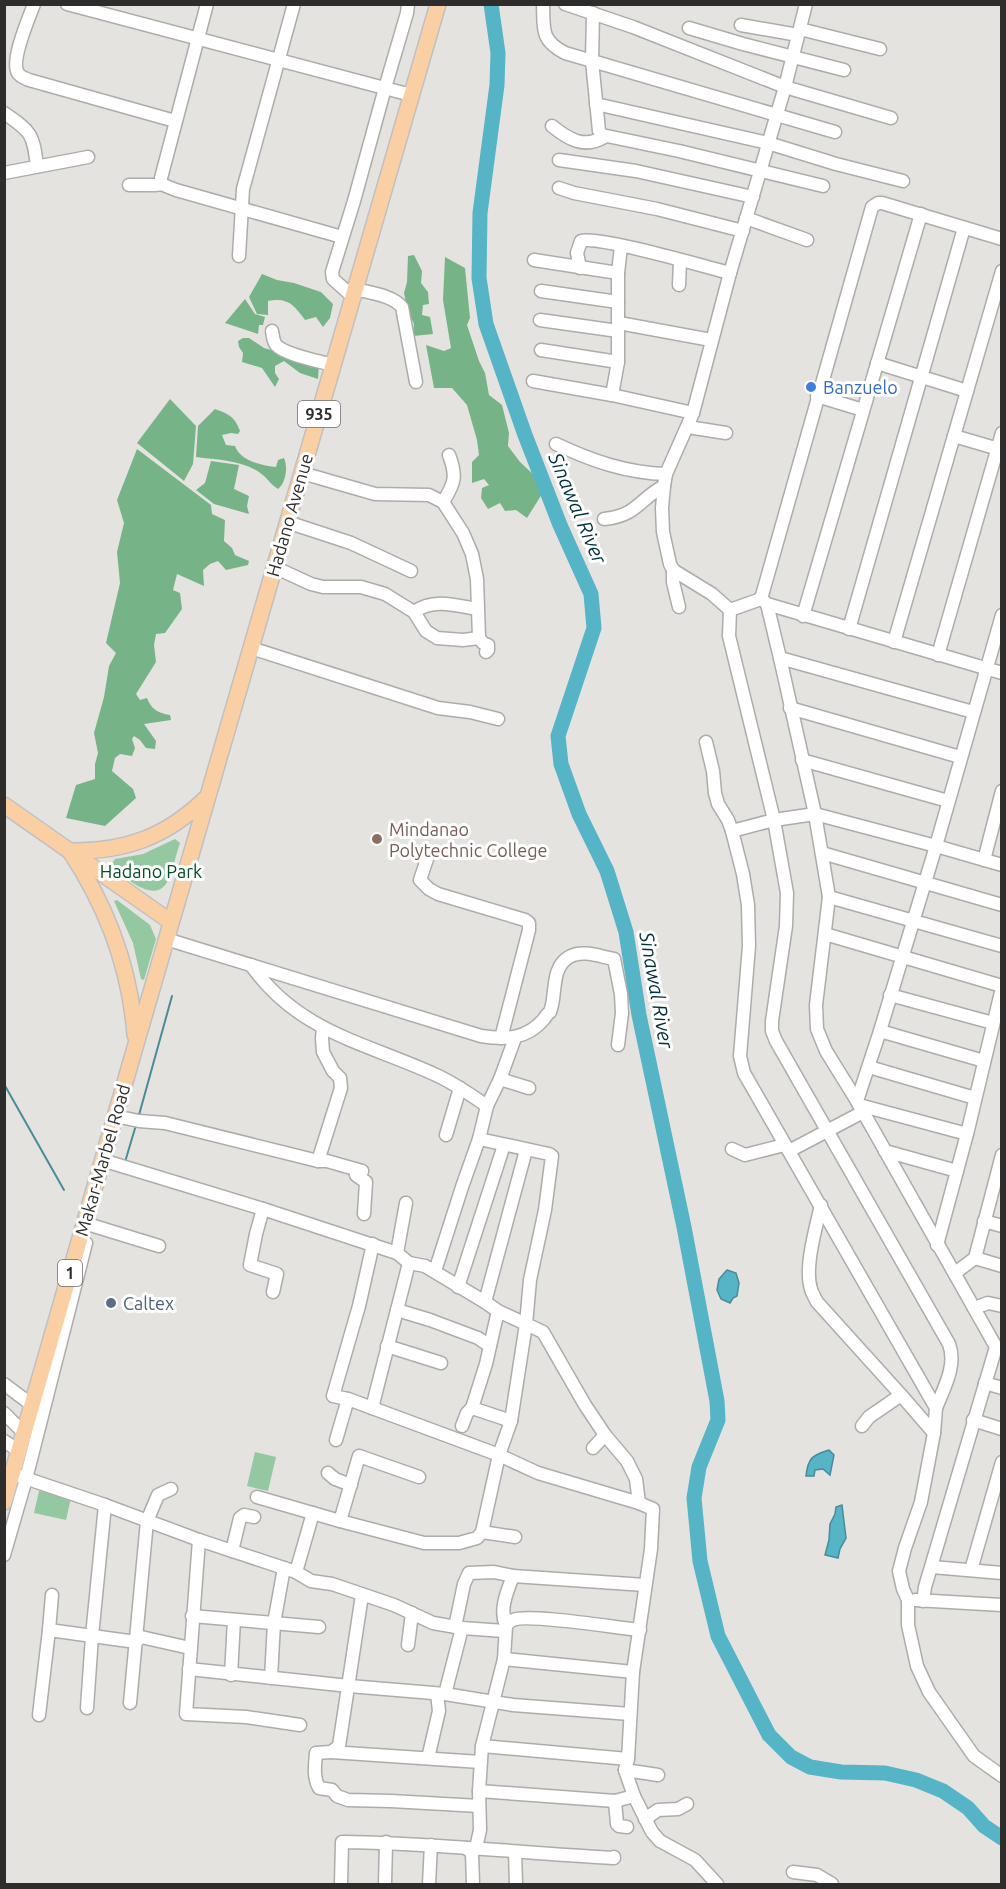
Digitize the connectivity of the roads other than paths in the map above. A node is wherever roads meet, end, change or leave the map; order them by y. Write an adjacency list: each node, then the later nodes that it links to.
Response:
1 (34, 4): 29 (street)
2 (67, 4): 12 (street)
3 (122, 4): 12 (street)
4 (207, 4): 16 (street)
5 (294, 4): 19 (street)
6 (408, 4): 23 (street)
7 (438, 4): 24 (main road, Hadano Avenue / 935)
8 (543, 4): 20 (street)
9 (565, 4): 11 (street)
10 (806, 4): 15 (street)
11 (593, 13): 20 (street); 22 (street)
12 (119, 18): 16 (street)
13 (741, 25): 15 (street)
14 (689, 28): 18 (street)
15 (799, 32): 17 (street); 18 (street)
16 (199, 39): 19 (street); 29 (street)
17 (880, 49)
18 (792, 57): 21 (street); 22 (street)
19 (278, 60): 23 (street); 45 (street)
20 (592, 61): 25 (street); 27 (street)
21 (844, 70)
22 (785, 87): 27 (street); 28 (street)
23 (385, 88): 24 (street); 50 (street)
24 (411, 95): 63 (main road, Hadano Avenue / 935)
25 (596, 104): 32 (street); 33 (street)
26 (4, 113): 36 (street)
27 (776, 115): 31 (street); 33 (street)
28 (891, 118)
29 (175, 121): 40 (street)
30 (552, 126): 32 (street)
31 (835, 132)
32 (604, 137): 37 (street)
33 (768, 143): 37 (street); 39 (street)
34 (88, 157): 36 (street)
35 (559, 160): 44 (street)
36 (37, 166): 38 (street)
37 (761, 171): 42 (street); 44 (street)
38 (4, 173)
39 (903, 181)
40 (162, 184): 41 (street); 45 (street)
41 (129, 185)
42 (823, 186)
43 (559, 188): 49 (street)
44 (753, 197): 47 (street)
45 (241, 208): 50 (street); 54 (street)
46 (921, 214): 48 (street); 71 (street); 78 (street)
47 (746, 218): 49 (street); 52 (street)
48 (964, 228): 51 (street); 73 (street)
49 (742, 231): 60 (street)
50 (342, 237): 63 (street)
51 (1002, 239)
52 (807, 240)
53 (621, 246): 56 (street); 57 (street); 59 (street)
54 (239, 256)
55 (534, 260): 57 (street)
56 (680, 261): 60 (street); 61 (street)
57 (580, 268): 59 (street)
58 (1002, 271): 76 (street)
59 (618, 273): 64 (street)
60 (729, 273): 68 (street)
61 (679, 285)
62 (540, 291): 64 (street)
63 (354, 293): 72 (main road, Hadano Avenue / 935); 75 (street)
64 (618, 302): 66 (street)
65 (540, 320): 66 (street)
66 (618, 327): 68 (street); 70 (street)
67 (272, 331): 72 (street)
68 (711, 340): 80 (street)
69 (541, 351): 70 (street)
70 (618, 362): 77 (street)
71 (877, 363): 73 (street); 79 (street)
72 (333, 365): 88 (main road, Hadano Avenue / 935)
73 (922, 377): 76 (street); 103 (street)
74 (533, 381): 77 (street)
75 (416, 382)
76 (967, 391): 84 (street)
77 (612, 395): 80 (street)
78 (817, 396): 79 (street); 96 (street)
79 (863, 410): 102 (street)
80 (693, 412): 81 (street)
81 (688, 427): 83 (street); 89 (street)
82 (1002, 433): 86 (street)
83 (726, 434)
84 (954, 436): 86 (street); 105 (street)
85 (556, 444): 89 (street)
86 (999, 449): 108 (street)
87 (449, 455): 90 (street)
88 (302, 473): 90 (street); 92 (main road, Hadano Avenue / 935)
89 (665, 480): 91 (street); 94 (street)
90 (443, 501): 98 (street)
91 (604, 519)
92 (287, 522): 93 (main road, Hadano Avenue / 935); 95 (street)
93 (274, 567): 100 (street); 106 (main road, Hadano Avenue / 935)
94 (674, 570): 97 (street); 99 (street)
95 (411, 571)
96 (764, 601): 99 (street); 102 (street); 109 (street)
97 (679, 607)
98 (477, 609): 100 (street); 104 (street)
99 (730, 610): 123 (street)
100 (414, 612): 104 (street)
101 (1002, 615): 110 (street)
102 (803, 616): 103 (street)
103 (849, 629): 105 (street)
104 (478, 638): 107 (street)
105 (894, 642): 108 (street)
106 (251, 648): 114 (street); 119 (main road, Hadano Avenue / 935)
107 (486, 652)
108 (938, 655): 110 (street)
109 (780, 658): 112 (street); 113 (street)
110 (986, 668): 111 (street); 113 (street)
111 (1002, 673)
112 (790, 708): 116 (street); 117 (street)
113 (973, 712): 116 (street)
114 (498, 719)
115 (706, 742): 124 (street)
116 (960, 757): 120 (street)
117 (802, 760): 120 (street); 122 (street)
118 (1002, 791): 129 (street)
119 (207, 796): 126 (main road); 135 (main road, Hadano Avenue / 935)
120 (948, 801): 125 (street)
121 (4, 804): 126 (main road)
122 (815, 814): 123 (street); 125 (street); 128 (street)
123 (774, 820): 124 (street); 159 (street)
124 (732, 831): 164 (street)
125 (936, 846): 129 (street); 131 (street)
126 (70, 851): 135 (main road); 148 (main road)
127 (429, 853): 146 (street)
128 (822, 853): 131 (street); 132 (street)
129 (984, 860): 130 (street)
130 (1002, 865)
131 (925, 882): 133 (street); 134 (street)
132 (829, 897): 134 (street); 136 (street)
133 (1002, 905)
134 (913, 921): 138 (street); 139 (street)
135 (171, 922): 137 (main road, Makar-Marbel Road / 1)
136 (825, 934): 139 (street); 157 (street)
137 (166, 939): 140 (street); 148 (main road, Makar-Marbel Road / 1)
138 (1002, 946)
139 (902, 957): 141 (street); 142 (street)
140 (251, 965): 144 (street); 146 (street)
141 (1002, 987): 143 (street)
142 (890, 995): 143 (street); 145 (street)
143 (993, 1023): 150 (street)
144 (324, 1028): 153 (street); 170 (street)
145 (880, 1031): 150 (street); 151 (street)
146 (501, 1038): 147 (street)
147 (515, 1038): 149 (street); 152 (street)
148 (136, 1044): 158 (main road, Makar-Marbel Road / 1)
149 (618, 1045)
150 (984, 1060): 155 (street)
151 (869, 1067): 155 (street); 157 (street)
152 (500, 1079): 154 (street); 156 (street)
153 (460, 1088): 156 (street); 161 (street)
154 (529, 1088)
155 (975, 1098): 160 (street)
156 (487, 1106): 162 (street)
157 (860, 1106): 159 (street); 160 (street); 167 (street)
158 (115, 1116): 169 (main road, Makar-Marbel Road / 1); 170 (street)
159 (828, 1131): 164 (street); 209 (street)
160 (967, 1134): 171 (street)
161 (446, 1135)
162 (480, 1140): 163 (street); 187 (street)
163 (504, 1145): 166 (street); 189 (street)
164 (787, 1148): 165 (street); 174 (street)
165 (732, 1149)
166 (526, 1150): 191 (street); 196 (street)
167 (885, 1151): 171 (street); 181 (street)
168 (1002, 1155): 172 (street)
169 (102, 1160): 175 (street); 178 (main road, Makar-Marbel Road / 1)
170 (318, 1161): 176 (street)
171 (957, 1171): 181 (street)
172 (997, 1186): 177 (street)
173 (406, 1203): 183 (street)
174 (820, 1205): 204 (street); 209 (street)
175 (263, 1209): 180 (street); 190 (street)
176 (364, 1214)
177 (984, 1221): 179 (street); 184 (street)
178 (87, 1224): 182 (street); 206 (main road, Makar-Marbel Road / 1); 225 (street)
179 (1002, 1226)
180 (373, 1244): 183 (street); 205 (street)
181 (937, 1245): 188 (street)
182 (159, 1246)
183 (397, 1253): 185 (street)
184 (975, 1258): 186 (street); 188 (street)
185 (409, 1263): 187 (street); 194 (street)
186 (1002, 1266)
187 (435, 1271): 189 (street)
188 (955, 1274): 193 (street)
189 (459, 1287): 191 (street)
190 (273, 1292)
191 (485, 1302): 195 (street)
192 (1002, 1306): 193 (street)
193 (974, 1308): 199 (street)
194 (397, 1310): 197 (street); 198 (street)
195 (498, 1311): 196 (street); 197 (street)
196 (526, 1324): 212 (street); 217 (street)
197 (490, 1346): 208 (street)
198 (387, 1347): 200 (street); 207 (street)
199 (999, 1348): 201 (street)
200 (441, 1363)
201 (985, 1383): 203 (street); 211 (street)
202 (4, 1384): 206 (street)
203 (1002, 1388)
204 (901, 1395): 214 (street); 216 (street)
205 (348, 1399): 207 (street); 218 (street)
206 (32, 1405): 220 (main road, Makar-Marbel Road / 1)
207 (372, 1408): 222 (street)
208 (472, 1408): 212 (street); 213 (street)
209 (936, 1408): 216 (street)
210 (4, 1413): 220 (street)
211 (973, 1420): 215 (street); 242 (street)
212 (511, 1421): 222 (street)
213 (462, 1426)
214 (862, 1426)
215 (1002, 1429)
216 (934, 1433): 250 (street)
217 (605, 1435): 221 (street); 231 (street)
218 (336, 1440)
219 (4, 1441): 220 (street)
220 (21, 1444): 225 (main road, Makar-Marbel Road / 1)
221 (593, 1448)
222 (499, 1455): 231 (street); 237 (street)
223 (1002, 1462): 244 (street)
224 (328, 1473): 227 (street)
225 (19, 1476): 230 (main road, Makar-Marbel Road / 1); 232 (street); 241 (street)
226 (420, 1477): 227 (street)
227 (351, 1485): 236 (street)
228 (171, 1488): 235 (street)
229 (257, 1497): 233 (street)
230 (4, 1502)
231 (639, 1503): 247 (street)
232 (105, 1505): 235 (street); 262 (street)
233 (313, 1513): 236 (street); 243 (street)
234 (254, 1517): 240 (street)
235 (147, 1521): 239 (street); 263 (street)
236 (340, 1521): 237 (street)
237 (482, 1532): 238 (street)
238 (515, 1537)
239 (199, 1540): 240 (street); 254 (street)
240 (232, 1551): 243 (street)
241 (4, 1555)
242 (932, 1567): 244 (street); 251 (street)
243 (290, 1570): 249 (street); 256 (street)
244 (971, 1570): 245 (street)
245 (1002, 1573)
246 (513, 1576): 247 (street); 257 (street); 259 (street)
247 (645, 1585): 261 (street)
248 (52, 1595): 260 (street)
249 (362, 1595): 253 (street); 271 (street)
250 (908, 1600): 251 (street); 285 (street)
251 (923, 1601): 252 (street)
252 (1002, 1605)
253 (412, 1613): 257 (street); 264 (street)
254 (192, 1616): 255 (street); 265 (street)
255 (234, 1620): 256 (street); 269 (street)
256 (274, 1623): 258 (street); 270 (street)
257 (458, 1627): 259 (street); 272 (street)
258 (319, 1628)
259 (505, 1629): 261 (street); 266 (street)
260 (49, 1630): 262 (street); 277 (street)
261 (640, 1630): 268 (street)
262 (92, 1636): 263 (street); 275 (street)
263 (136, 1642): 265 (street); 273 (street)
264 (408, 1645)
265 (190, 1648): 267 (street)
266 (504, 1659): 268 (street); 274 (street)
267 (189, 1669): 269 (street); 278 (street)
268 (633, 1672): 276 (street)
269 (231, 1675): 270 (street)
270 (271, 1678): 271 (street)
271 (349, 1686): 272 (street); 280 (street)
272 (441, 1694): 274 (street); 281 (street)
273 (130, 1703)
274 (494, 1703): 276 (street); 279 (street)
275 (87, 1708)
276 (630, 1714): 283 (street)
277 (39, 1715)
278 (300, 1725)
279 (482, 1746): 282 (street); 283 (street)
280 (331, 1752): 281 (street); 290 (street)
281 (428, 1758): 282 (street)
282 (480, 1762): 286 (street)
283 (626, 1765): 284 (street); 287 (street)
284 (658, 1775)
285 (1002, 1776)
286 (479, 1791): 288 (street); 290 (street)
287 (634, 1796): 288 (street); 291 (street)
288 (615, 1801): 292 (street)
289 (687, 1804): 291 (street)
290 (479, 1806): 295 (street)
291 (645, 1819): 304 (street)
292 (627, 1827)
293 (386, 1842): 294 (street); 299 (street); 300 (street)
294 (431, 1845): 295 (street); 301 (street)
295 (471, 1848): 296 (street); 302 (street)
296 (515, 1852): 297 (street); 303 (street)
297 (614, 1857)
298 (793, 1872): 305 (street)
299 (341, 1884)
300 (385, 1884)
301 (429, 1884)
302 (473, 1884)
303 (516, 1884)
304 (717, 1884)
305 (832, 1884)

